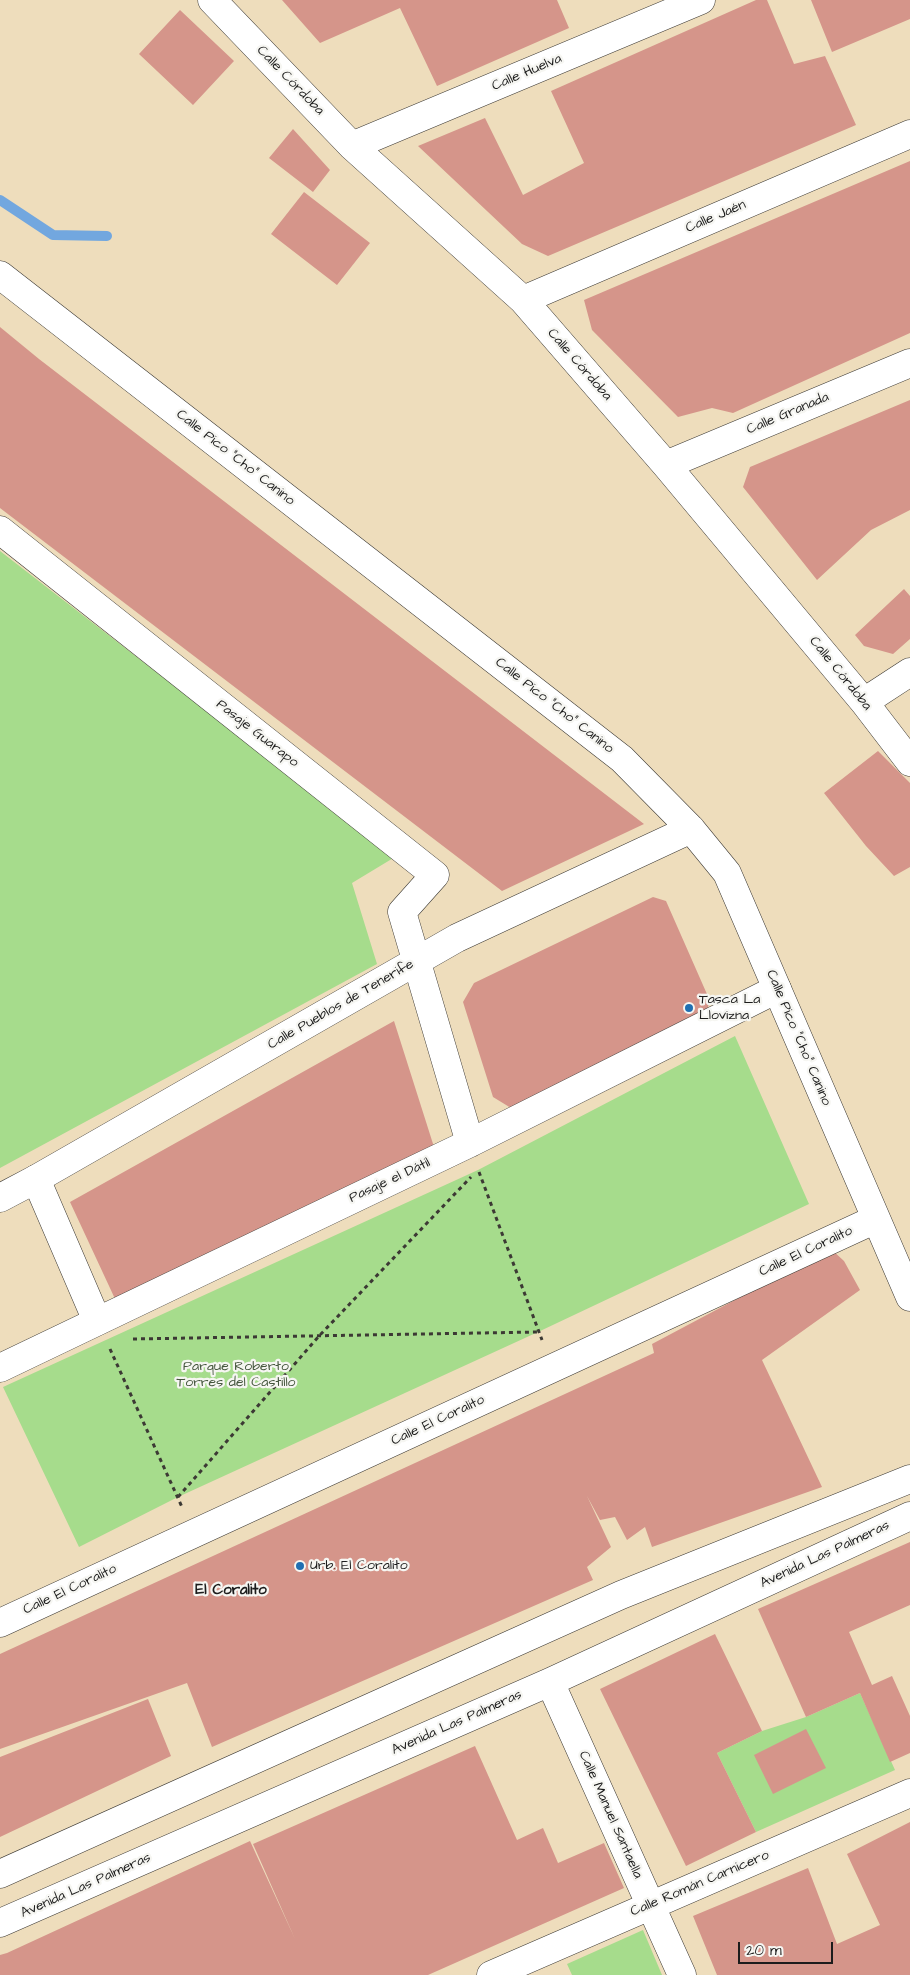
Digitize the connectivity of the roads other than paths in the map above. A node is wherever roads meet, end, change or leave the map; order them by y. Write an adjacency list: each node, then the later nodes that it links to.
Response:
1 (212, 0): 4 (street, Calle Córdoba)
2 (701, 0): 4 (street, Calle Huelva)
3 (910, 134): 6 (street, Calle Jaén)
4 (352, 146): 6 (street, Calle Córdoba)
5 (0, 275): 13 (street, Calle Pico "Cho" Canino)
6 (523, 300): 8 (street, Calle Córdoba)
7 (910, 363): 8 (street, Calle Granada)
8 (666, 465): 11 (street, Calle Córdoba)
9 (0, 530): 14 (street, Pasaje Guarapo)
10 (910, 672): 11 (street)
11 (864, 702): 12 (street, Calle Córdoba)
12 (910, 762)
13 (691, 830): 14 (street, Calle Pueblos de Tenerife); 15 (street, Calle Pico "Cho" Canino)
14 (416, 961): 16 (street); 17 (street, Calle Pueblos de Tenerife)
15 (777, 989): 16 (street, Pasaje el Dátil); 19 (street, Calle Pico "Cho" Canino)
16 (470, 1143): 21 (street, Pasaje el Dátil)
17 (36, 1179): 18 (street, Calle Pueblos de Tenerife); 21 (street)
18 (0, 1198)
19 (876, 1219): 20 (street, Calle Pico "Cho" Canino); 25 (street, Calle El Coralito)
20 (910, 1297)
21 (101, 1330): 22 (street, Pasaje el Dátil)
22 (0, 1368)
23 (910, 1479): 28 (street)
24 (910, 1516): 26 (street, Avenida Las Palmeras)
25 (0, 1623)
26 (550, 1682): 29 (street, Calle Manuel Santaella); 30 (street, Avenida Las Palmeras)
27 (910, 1793): 29 (street, Calle Román Carnicero)
28 (0, 1874)
29 (651, 1906): 31 (street, Calle Román Carnicero); 32 (street, Calle Manuel Santaella)
30 (0, 1923)
31 (491, 1975)
32 (682, 1975)

